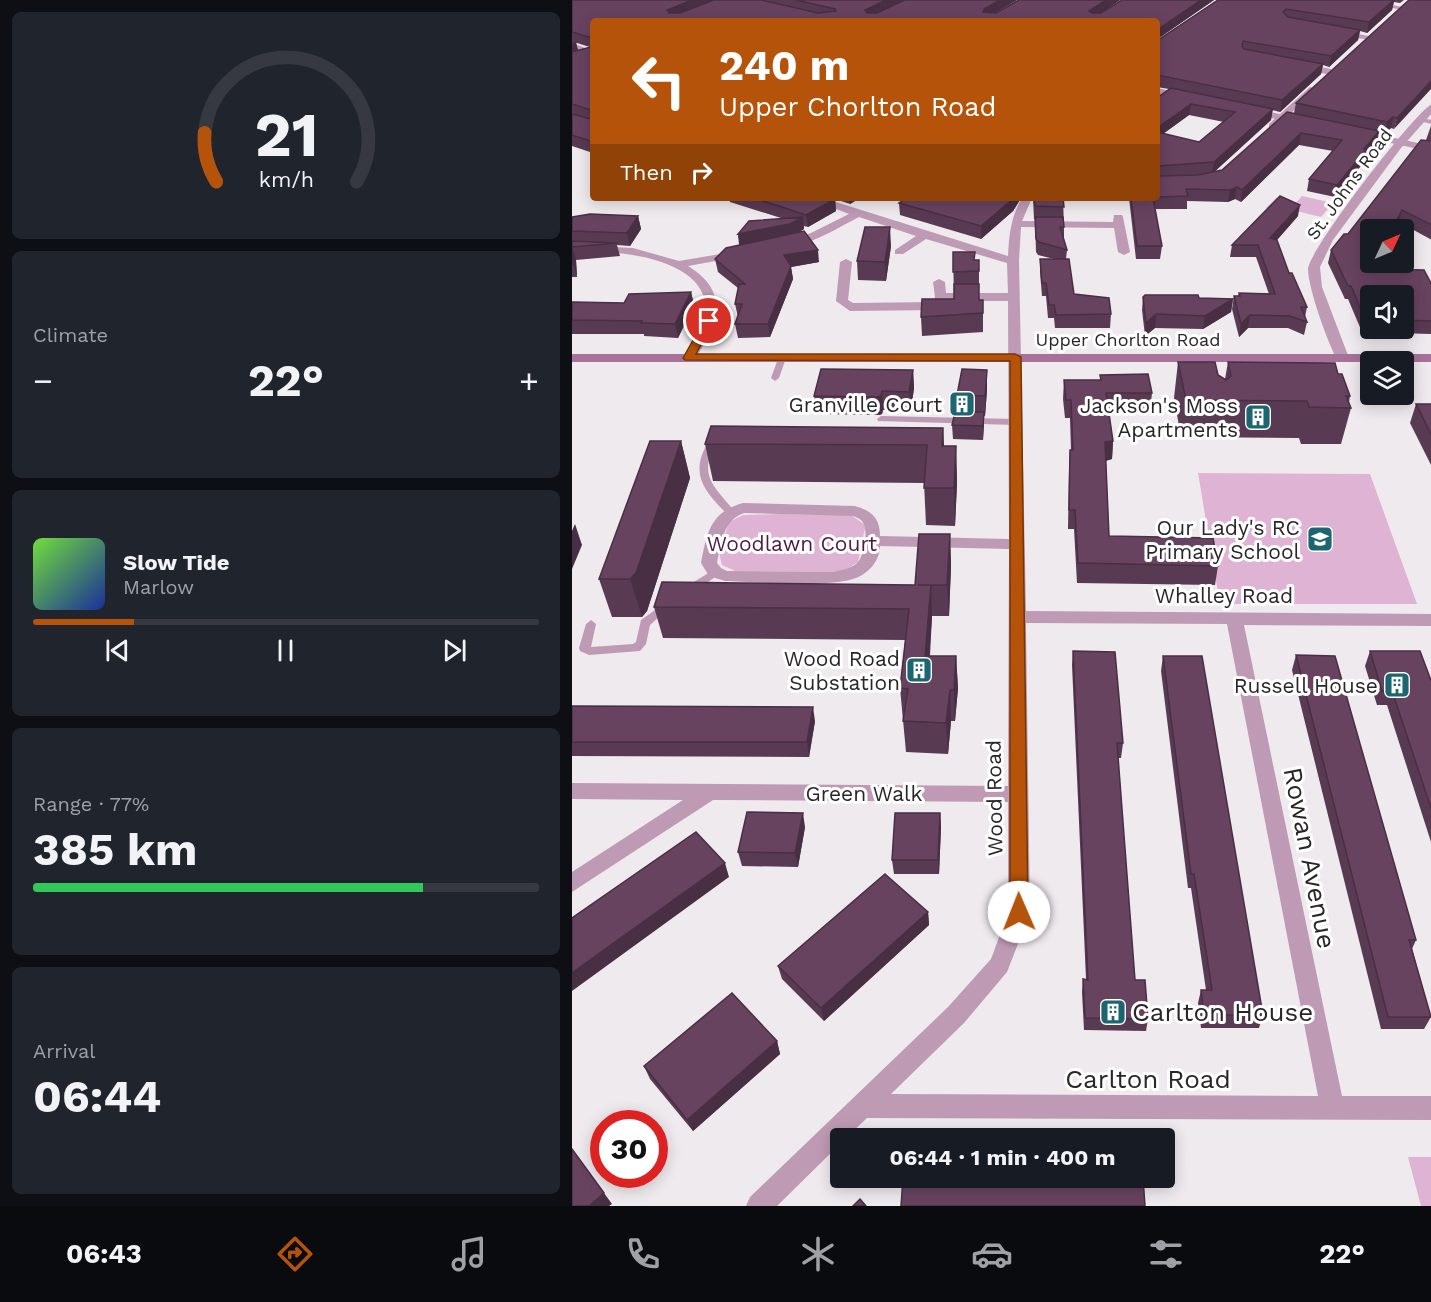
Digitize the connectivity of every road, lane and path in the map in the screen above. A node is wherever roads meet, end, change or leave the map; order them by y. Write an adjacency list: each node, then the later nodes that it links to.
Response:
1 (1355, 0): 2 (street)
2 (1411, 0)
3 (1322, 30): 5 (street)
4 (572, 45): 6 (street)
5 (1361, 45)
6 (590, 51)
7 (590, 53): 8 (main road)
8 (575, 58)
9 (1289, 63): 10 (street)
10 (1339, 65)
11 (1317, 85): 18 (street)
12 (1160, 91): 13 (street)
13 (1170, 93): 14 (street); 15 (street)
14 (1193, 98)
15 (1160, 101)
16 (1432, 107): 19 (street, St. Johns Road)
17 (1237, 108): 18 (street)
18 (1282, 117): 21 (street); 23 (street)
19 (1420, 120): 20 (lane); 24 (street, St. Johns Road)
20 (1432, 122)
21 (1314, 124)
22 (1346, 131): 24 (street)
23 (1263, 135)
24 (1400, 143): 25 (street); 47 (street, St. Johns Road)
25 (1432, 149)
26 (822, 201): 28 (street)
27 (1024, 201): 29 (street, Wood Road)
28 (859, 213): 30 (street); 31 (street)
29 (1017, 224): 35 (street); 36 (street, Wood Road)
30 (924, 235): 34 (street); 36 (street)
31 (775, 247)
32 (572, 248): 38 (street)
33 (747, 252): 38 (street)
34 (899, 252)
35 (1124, 252)
36 (1013, 261): 41 (street, Wood Road)
37 (846, 262): 40 (street)
38 (677, 265): 45 (street)
39 (939, 282): 40 (street)
40 (941, 297): 41 (street)
41 (1014, 297): 42 (street, Wood Road)
42 (1015, 357): 46 (main road, Upper Chorlton Road); 47 (main road, Upper Chorlton Road); 50 (street, Wood Road)
43 (1432, 357): 47 (main road, Upper Chorlton Road)
44 (572, 358): 45 (main road, Upper Chorlton Road)
45 (689, 358): 46 (main road, Upper Chorlton Road)
46 (782, 358): 48 (lane)
47 (1343, 358)
48 (775, 378)
49 (881, 419): 50 (lane)
50 (1016, 422): 54 (street, Wood Road)
51 (726, 433): 52 (lane)
52 (730, 513): 53 (street); 55 (street)
53 (873, 542): 54 (street); 55 (street)
54 (1018, 544): 56 (street, Wood Road)
55 (715, 572): 59 (lane)
56 (1017, 617): 57 (street, Whalley Road); 62 (street, Wood Road)
57 (1234, 618): 58 (street, Whalley Road); 66 (street, Rowan Avenue)
58 (1432, 620)
59 (591, 624)
60 (572, 791): 61 (street, Green Walk)
61 (710, 792): 62 (street, Green Walk); 63 (street)
62 (1018, 794): 64 (street, Wood Road)
63 (572, 883)
64 (863, 1106): 66 (street, Carlton Road); 67 (street, Wood Road)
65 (1432, 1108): 66 (street, Carlton Road)
66 (1333, 1109)
67 (758, 1206)

